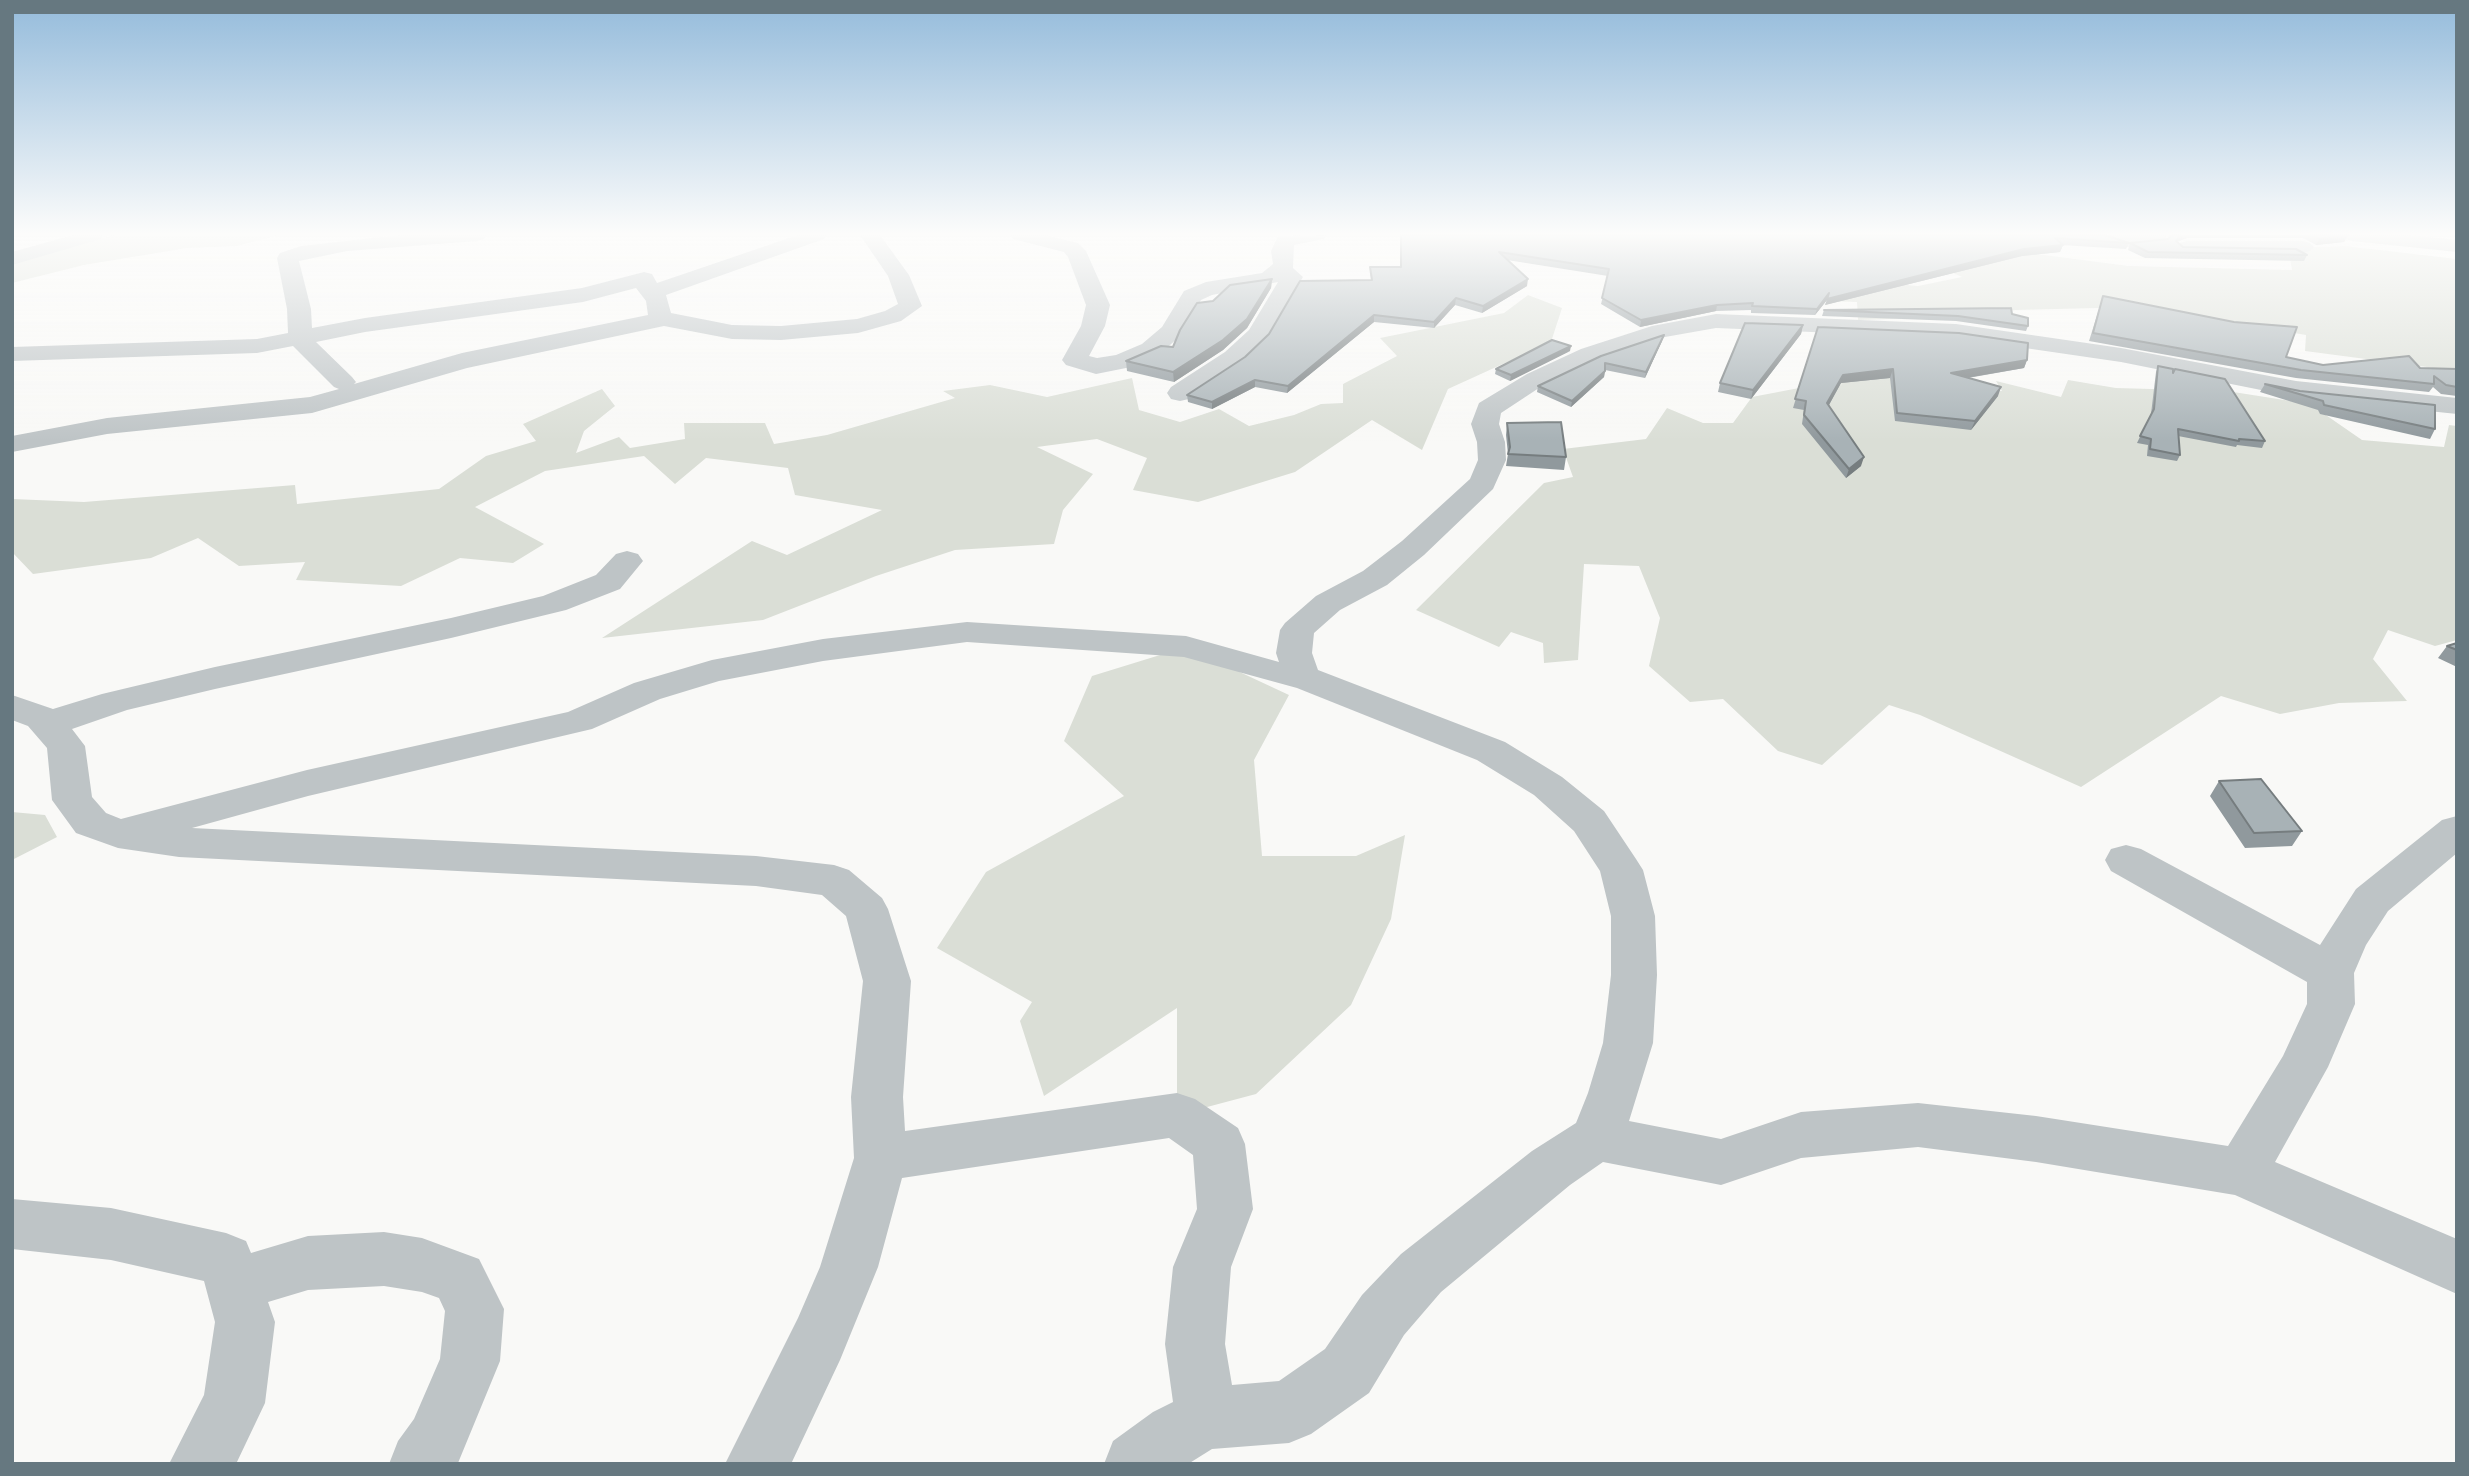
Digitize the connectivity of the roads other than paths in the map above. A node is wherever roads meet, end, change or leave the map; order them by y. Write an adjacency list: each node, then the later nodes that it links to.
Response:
1 (298, 304): 9 (street)
2 (518, 304): 9 (street)
3 (658, 304): 8 (street)
4 (910, 304): 8 (street)
5 (1098, 304): 6 (street)
6 (1187, 304)
7 (1276, 304): 12 (street)
8 (665, 319): 14 (street)
9 (300, 340): 10 (street); 11 (street)
10 (12, 354)
11 (343, 382)
12 (1180, 393)
13 (2457, 406): 16 (street)
14 (12, 444)
15 (628, 561): 17 (street)
16 (1302, 677): 19 (street); 22 (street)
17 (29, 715): 19 (street)
18 (2457, 830): 21 (street)
19 (118, 834): 23 (street)
20 (2126, 860): 21 (street)
21 (2331, 973): 24 (street)
22 (1596, 1138): 24 (street); 28 (street)
23 (881, 1158): 28 (street); 31 (street)
24 (2241, 1172): 26 (street)
25 (12, 1224): 27 (street)
26 (2457, 1267)
27 (234, 1285): 29 (street); 30 (street)
28 (1207, 1418): 32 (street)
29 (201, 1464)
30 (421, 1464)
31 (757, 1464)
32 (1136, 1464)

